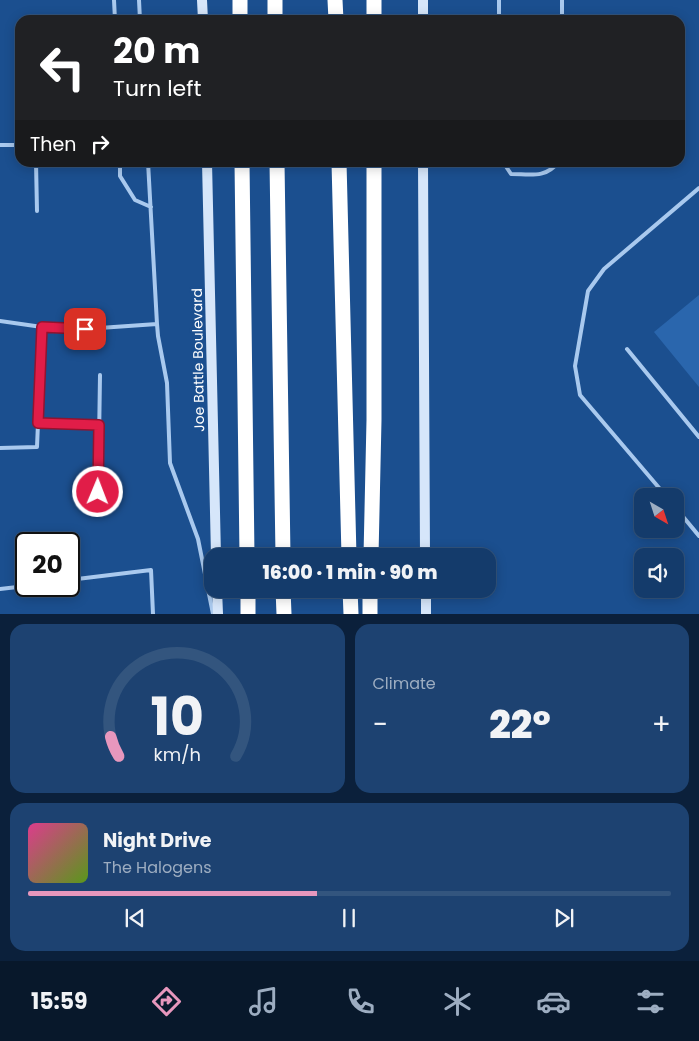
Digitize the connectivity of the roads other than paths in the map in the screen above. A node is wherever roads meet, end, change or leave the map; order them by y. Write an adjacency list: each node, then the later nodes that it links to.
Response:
1 (114, 0): 11 (lane)
2 (139, 0): 12 (lane)
3 (202, 0): 13 (main road)
4 (240, 0): 14 (highway)
5 (275, 0): 15 (highway)
6 (335, 0): 16 (highway)
7 (374, 0): 17 (highway)
8 (423, 0): 18 (main road)
9 (499, 0): 19 (lane)
10 (562, 0): 20 (lane)
11 (115, 15)
12 (140, 15)
13 (202, 15)
14 (240, 15)
15 (275, 15)
16 (336, 15)
17 (374, 15)
18 (423, 15)
19 (499, 15)
20 (562, 15)
21 (0, 145): 22 (lane)
22 (15, 145)
23 (36, 167): 36 (lane)
24 (120, 167): 35 (lane)
25 (148, 167): 35 (lane)
26 (207, 167): 50 (main road, Joe Battle Boulevard)
27 (242, 167): 51 (highway)
28 (277, 167): 52 (highway)
29 (339, 167): 53 (highway)
30 (374, 167): 54 (highway)
31 (424, 167): 55 (main road)
32 (506, 167): 33 (lane)
33 (554, 167)
34 (699, 188): 46 (lane)
35 (151, 207): 38 (lane)
36 (36, 211)
37 (0, 321): 39 (lane)
38 (157, 324): 39 (lane); 66 (lane)
39 (42, 327): 42 (lane)
40 (628, 349): 44 (lane)
41 (100, 375): 43 (lane)
42 (38, 423): 43 (lane); 45 (lane)
43 (99, 425): 47 (lane)
44 (699, 436)
45 (0, 448)
46 (659, 488)
47 (98, 508)
48 (684, 518): 49 (lane)
49 (699, 536)
50 (216, 548)
51 (247, 548)
52 (283, 548)
53 (350, 548)
54 (371, 548)
55 (426, 548)
56 (80, 579): 65 (lane)
57 (15, 587): 58 (lane)
58 (0, 589)
59 (217, 598): 67 (main road)
60 (248, 598): 68 (highway)
61 (283, 598): 69 (highway)
62 (350, 598): 70 (highway)
63 (370, 598): 71 (highway)
64 (426, 598): 72 (main road)
65 (153, 614)
66 (213, 614)
67 (218, 614)
68 (248, 614)
69 (284, 614)
70 (351, 614)
71 (370, 614)
72 (426, 614)

